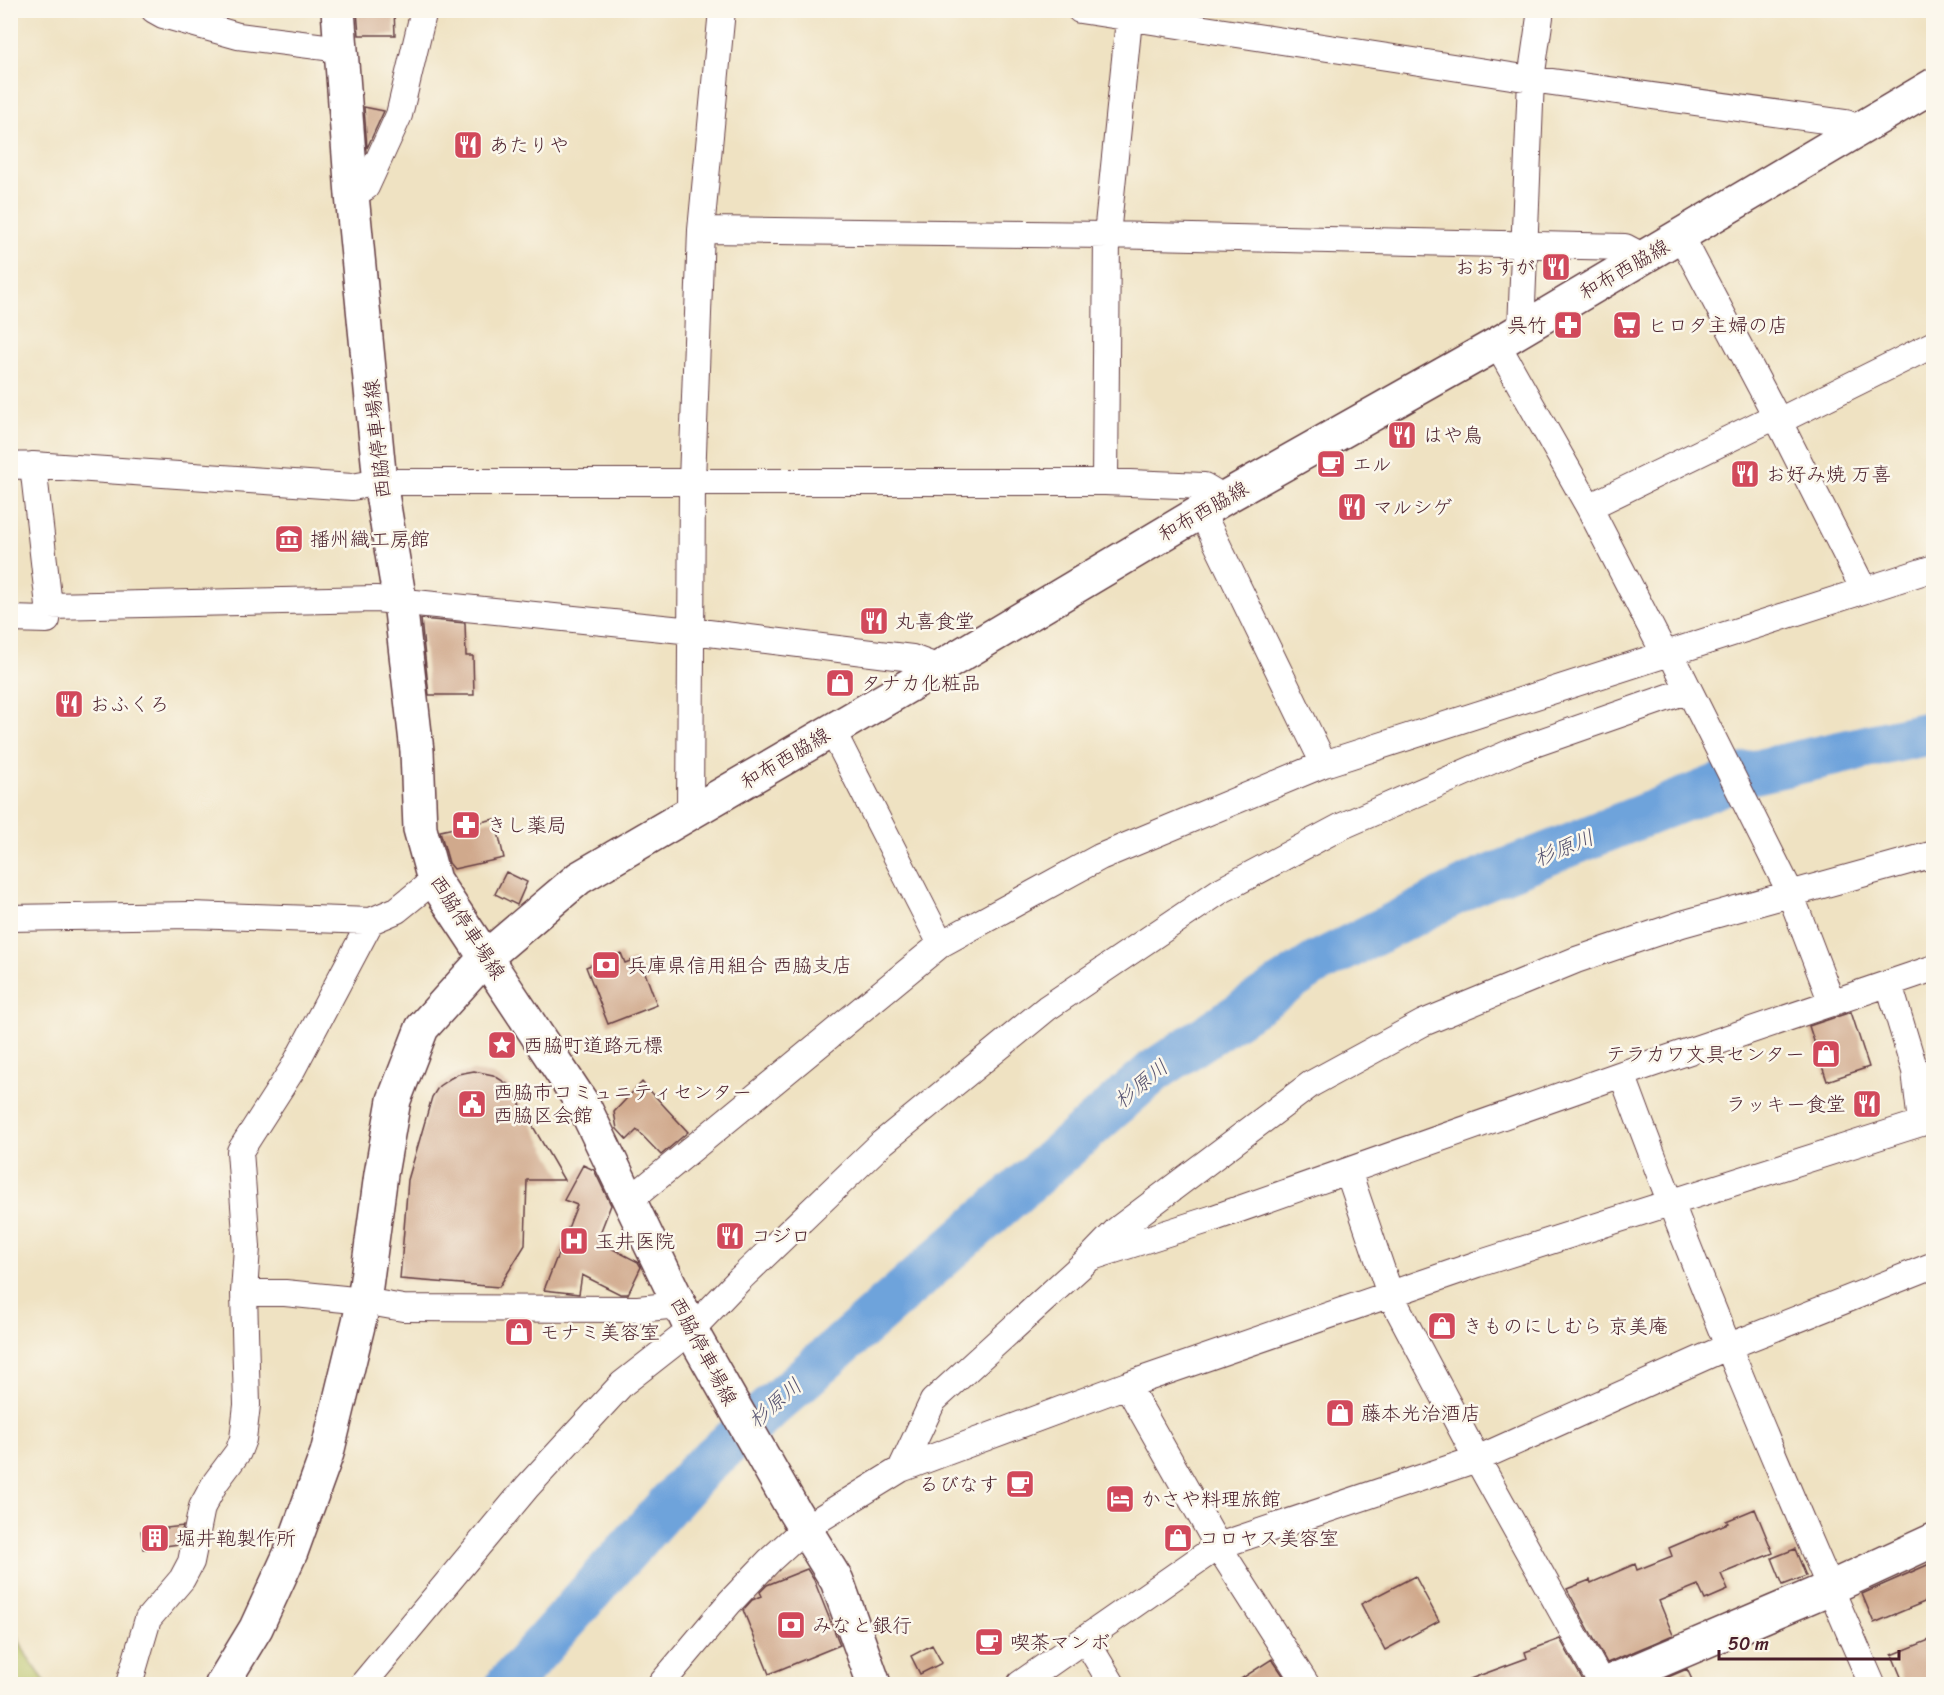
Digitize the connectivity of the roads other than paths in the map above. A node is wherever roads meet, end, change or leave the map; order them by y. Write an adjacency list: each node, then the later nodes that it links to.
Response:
1 (154, 10): 8 (street)
2 (338, 10): 8 (main road, 西脇停車場線)
3 (424, 10): 12 (street)
4 (722, 10): 13 (street)
5 (1080, 10): 7 (street)
6 (1541, 10): 9 (street)
7 (1130, 14): 9 (street); 14 (street)
8 (341, 48): 12 (main road, 西脇停車場線)
9 (1531, 79): 11 (street); 16 (street)
10 (1934, 85): 11 (main road, 和布西脇線)
11 (1860, 129): 15 (main road, 和布西脇線)
12 (352, 195): 23 (main road, 西脇停車場線)
13 (701, 230): 14 (street); 22 (street)
14 (1107, 236): 16 (street); 24 (street)
15 (1681, 236): 17 (main road, 和布西脇線); 20 (street)
16 (1524, 245): 17 (street); 18 (street)
17 (1644, 257): 18 (main road, 和布西脇線)
18 (1509, 337): 25 (main road, 和布西脇線); 26 (street)
19 (1934, 344): 20 (street)
20 (1777, 418): 26 (street); 28 (street)
21 (22, 466): 23 (street); 30 (street)
22 (692, 481): 23 (street); 24 (street); 32 (street)
23 (380, 482): 29 (main road, 西脇停車場線)
24 (1106, 482): 25 (street)
25 (1213, 505): 34 (main road, 和布西脇線); 37 (street)
26 (1589, 507): 33 (street)
27 (1934, 568): 28 (street)
28 (1863, 590): 33 (street)
29 (400, 602): 30 (street); 32 (street); 40 (main road, 西脇停車場線)
30 (49, 606): 31 (street)
31 (10, 619)
32 (692, 631): 34 (street); 38 (street)
33 (1668, 654): 35 (street); 37 (street)
34 (939, 668): 36 (main road, 和布西脇線)
35 (1691, 694): 41 (street); 59 (street)
36 (832, 730): 38 (main road, 和布西脇線); 44 (street)
37 (1324, 764): 44 (street)
38 (690, 814): 45 (main road, 和布西脇線)
39 (1934, 854): 41 (street)
40 (434, 880): 43 (street); 45 (main road, 西脇停車場線)
41 (1789, 892): 48 (street); 54 (street)
42 (10, 918): 43 (street)
43 (371, 921): 56 (street)
44 (941, 944): 52 (street)
45 (486, 957): 52 (main road, 西脇停車場線); 58 (main road, 和布西脇線)
46 (1934, 968): 47 (street)
47 (1889, 984): 48 (street); 50 (street)
48 (1832, 1003): 49 (street)
49 (1623, 1074): 51 (street); 53 (street)
50 (1929, 1126): 53 (street)
51 (1348, 1172): 54 (street); 57 (street)
52 (630, 1200): 59 (main road, 西脇停車場線)
53 (1669, 1203): 57 (street); 60 (street)
54 (1091, 1257): 63 (street)
55 (1934, 1265): 60 (street)
56 (244, 1293): 58 (street); 69 (street)
57 (1390, 1294): 61 (street); 62 (street)
58 (364, 1301): 59 (street); 70 (main road, 和布西脇線)
59 (689, 1325): 64 (main road, 西脇停車場線); 71 (street)
60 (1727, 1347): 62 (street); 67 (street)
61 (1127, 1385): 63 (street); 66 (street)
62 (1477, 1459): 66 (street); 77 (street)
63 (901, 1469): 64 (street)
64 (800, 1520): 72 (street); 73 (main road, 西脇停車場線)
65 (1934, 1540): 67 (main road)
66 (1218, 1546): 68 (street); 76 (street)
67 (1830, 1588): 77 (main road); 78 (street)
68 (1085, 1639): 74 (street); 75 (street)
69 (129, 1684)
70 (222, 1684)
71 (363, 1684)
72 (661, 1684)
73 (874, 1684)
74 (1020, 1684)
75 (1112, 1684)
76 (1306, 1684)
77 (1603, 1684)
78 (1872, 1684)

